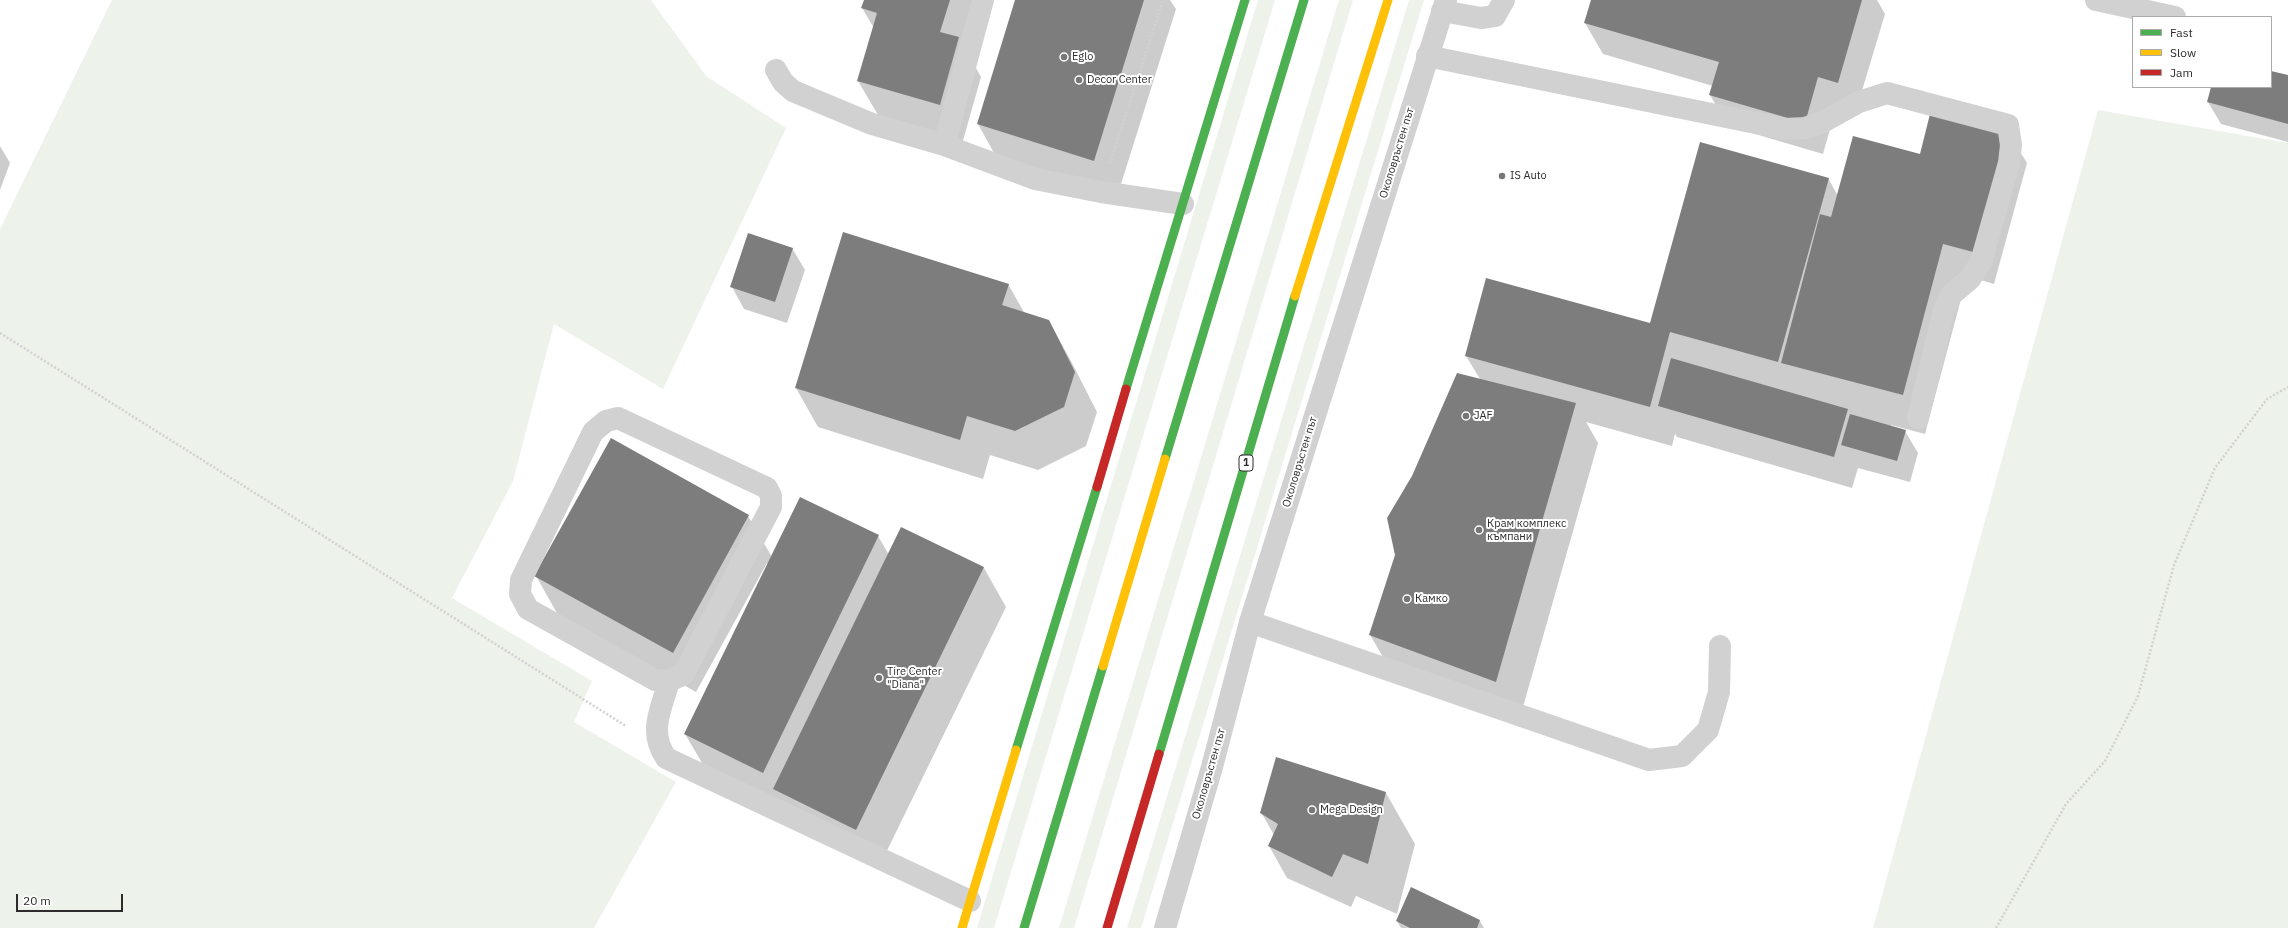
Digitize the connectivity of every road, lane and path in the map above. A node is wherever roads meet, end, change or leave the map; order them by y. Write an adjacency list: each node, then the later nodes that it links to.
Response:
1 (983, 0): 12 (street)
2 (1163, 0): 13 (path)
3 (1245, 0): 14 (main road)
4 (1304, 0): 24 (main road)
5 (1388, 0): 25 (main road, 1)
6 (1504, 0): 8 (street)
7 (2096, 0): 9 (street)
8 (1444, 5): 10 (street, Околовръстен път)
9 (2170, 16)
10 (1427, 56): 17 (street); 18 (street, Околовръстен път)
11 (776, 70): 12 (street)
12 (944, 145): 13 (street)
13 (1101, 192): 14 (street)
14 (1183, 204): 22 (main road)
15 (0, 333): 21 (path)
16 (2288, 387): 27 (path)
17 (1918, 418)
18 (1250, 622): 19 (street); 26 (street, Околовръстен път)
19 (1720, 646)
20 (669, 681): 20 (street); 21 (street)
21 (658, 746): 22 (street)
22 (970, 901): 23 (main road)
23 (962, 928)
24 (1024, 928)
25 (1107, 928)
26 (1165, 928)
27 (1996, 928)

